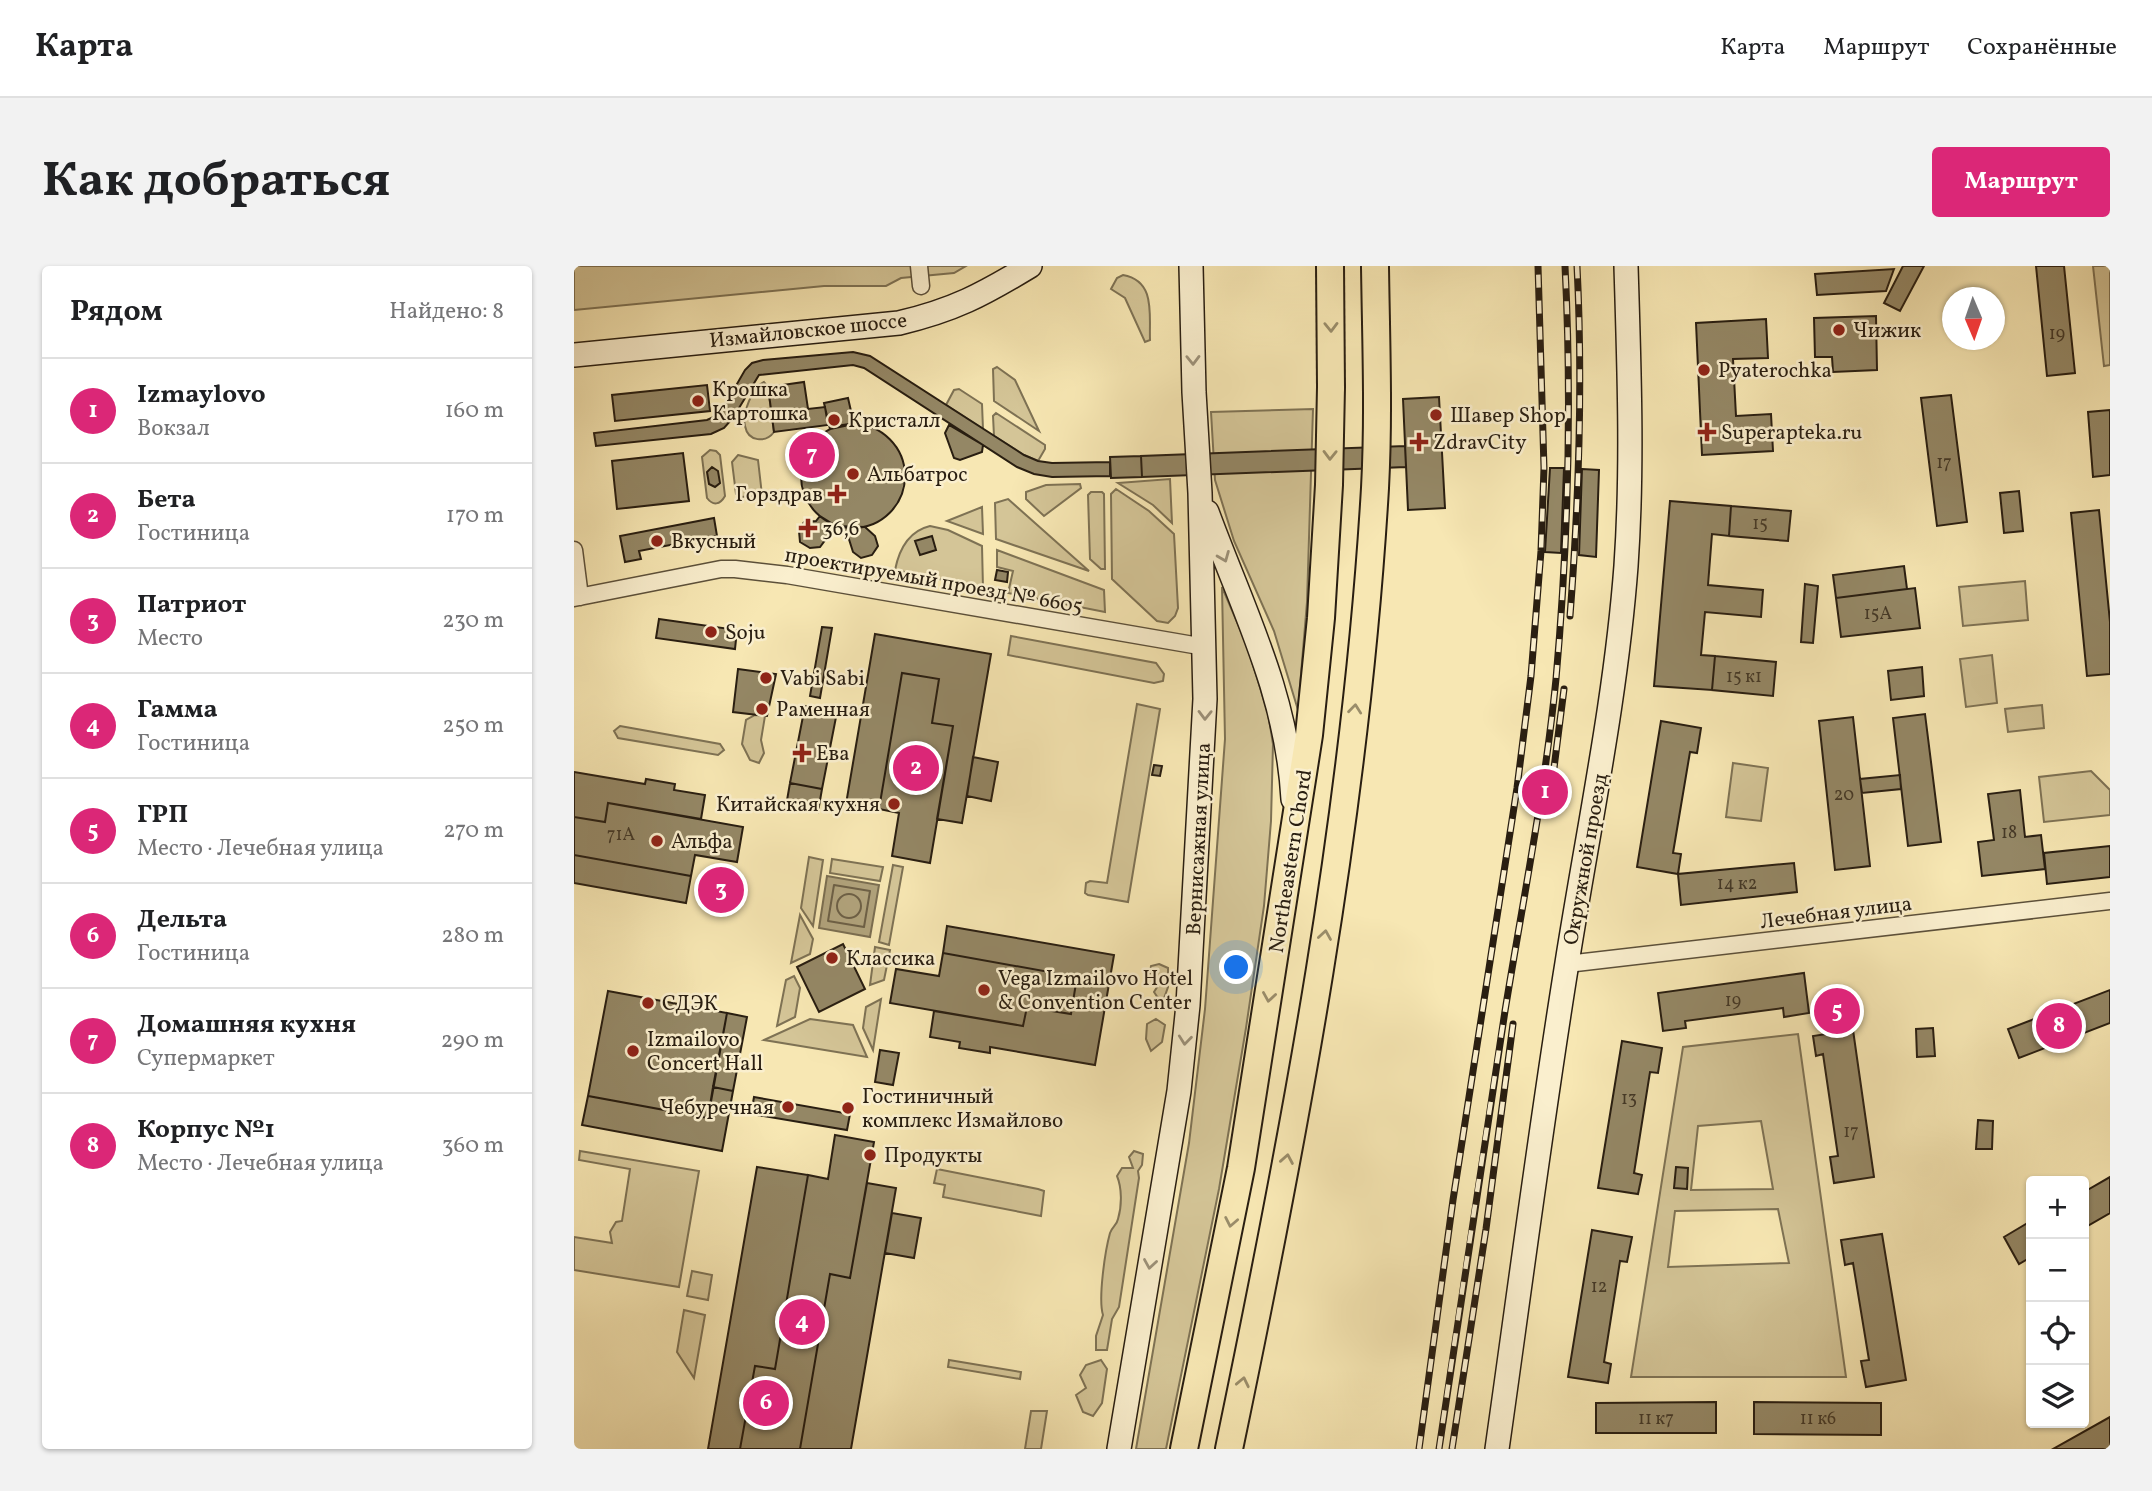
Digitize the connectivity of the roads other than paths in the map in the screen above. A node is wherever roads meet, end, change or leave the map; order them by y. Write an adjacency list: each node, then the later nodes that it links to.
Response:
1 (919, 266): 8 (street)
2 (1030, 266): 10 (street, Измайловское шоссе)
3 (1178, 266): 9 (street)
4 (1191, 266): 9 (street, Вернисажная улица)
5 (1330, 266): 15 (main road, Northeastern Chord, one-way to 15, bridge)
6 (1375, 266): 20 (main road, Northeastern Chord, one-way to 6)
7 (1626, 266): 17 (street, Окружной проезд)
8 (921, 286)
9 (1192, 292): 11 (street, Вернисажная улица, one-way to 11)
10 (574, 355)
11 (1200, 493): 14 (street, Вернисажная улица); 15 (street, one-way to 15)
12 (574, 550): 13 (street)
13 (577, 597): 14 (street, проектируемый проезд № 6605)
14 (1205, 647): 18 (street, Вернисажная улица, one-way to 18)
15 (1294, 838): 19 (main road, Northeastern Chord, one-way to 19)
16 (2110, 901): 17 (street, Лечебная улица)
17 (1567, 964): 21 (street, Окружной проезд)
18 (1119, 1449)
19 (1184, 1449)
20 (1229, 1449)
21 (1497, 1449)

